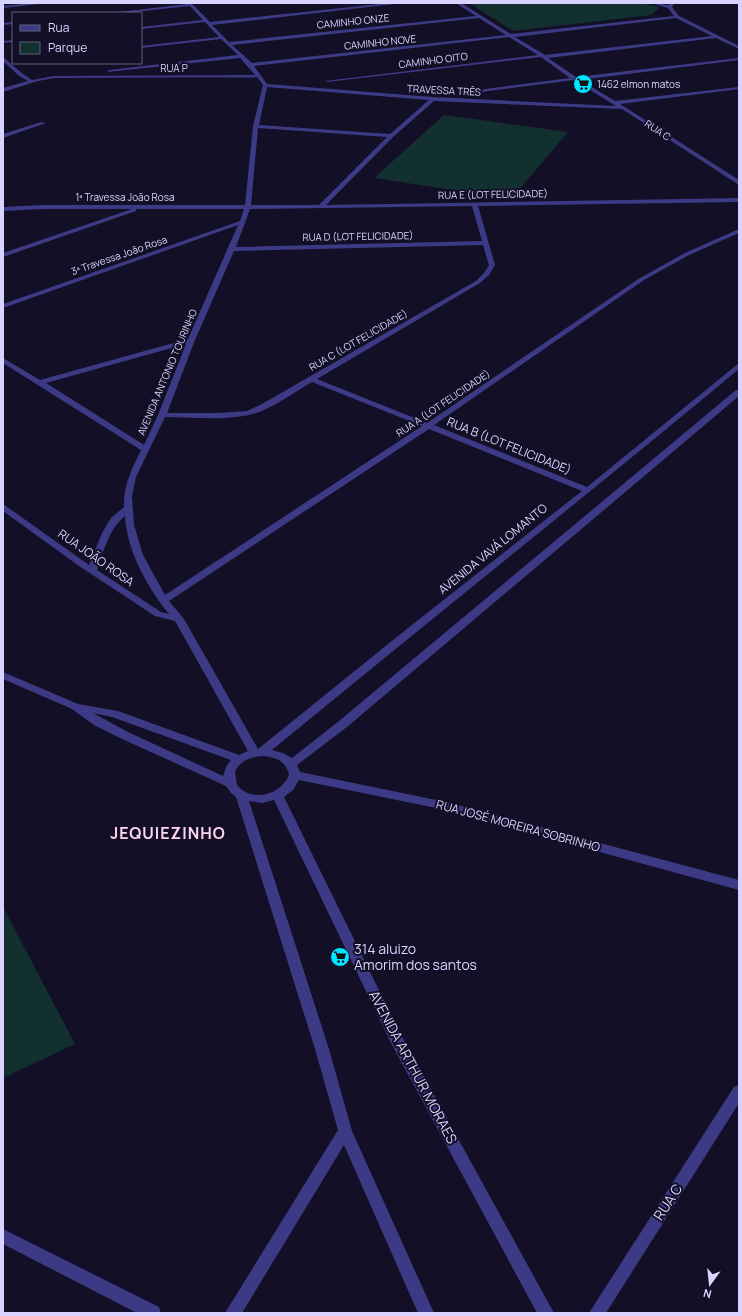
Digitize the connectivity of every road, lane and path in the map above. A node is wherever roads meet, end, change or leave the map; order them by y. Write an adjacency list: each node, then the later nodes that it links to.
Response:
1 (46, 3): 8 (street)
2 (401, 3): 6 (street)
3 (458, 3): 12 (street, RUA C)
4 (653, 3): 7 (street)
5 (190, 4): 11 (street); 14 (street)
6 (388, 4): 10 (street)
7 (671, 5): 13 (street)
8 (3, 7)
9 (318, 7): 10 (street)
10 (323, 11): 14 (street)
11 (121, 12)
12 (480, 17): 16 (street, RUA C); 19 (street, CAMINHO ONZE)
13 (677, 17): 16 (street, CAMINHO NOVE); 17 (street)
14 (207, 23): 15 (street); 18 (street)
15 (142, 28)
16 (511, 36): 23 (street, RUA C); 26 (street, CAMINHO NOVE)
17 (717, 37): 21 (street); 23 (street, CAMINHO OITO)
18 (222, 38): 19 (street); 20 (street)
19 (228, 44): 22 (street)
20 (142, 47)
21 (739, 48)
22 (241, 56): 26 (street); 27 (street)
23 (543, 56): 29 (street, RUA C); 31 (street, CAMINHO OITO)
24 (3, 58): 30 (street)
25 (739, 59): 29 (street)
26 (251, 65): 28 (street)
27 (109, 71)
28 (259, 76): 30 (street, RUA P); 32 (street)
29 (576, 79): 35 (street); 37 (street, RUA C)
30 (31, 81): 34 (street, RUA P)
31 (327, 82)
32 (265, 85): 36 (street, TRAVESSA TRÊS); 40 (street, AVENIDA ANTONIO TOURINHO)
33 (739, 88): 37 (street)
34 (3, 90)
35 (481, 90)
36 (433, 99): 38 (street, TRAVESSA TRÊS); 42 (street)
37 (614, 103): 38 (street, RUA C)
38 (623, 108): 43 (street, RUA C)
39 (43, 123): 41 (street)
40 (256, 126): 42 (street); 47 (street, AVENIDA ANTONIO TOURINHO)
41 (3, 136)
42 (392, 136): 48 (street)
43 (739, 183)
44 (739, 200): 45 (street, RUA E (LOT FELICIDADE))
45 (474, 204): 48 (street, RUA E (LOT FELICIDADE)); 52 (street, RUA C (LOT FELICIDADE))
46 (142, 207): 47 (street, 1ª Travessa João Rosa); 49 (street, 1ª Travessa João Rosa); 54 (street)
47 (248, 207): 48 (street, RUA E (LOT FELICIDADE)); 50 (street, AVENIDA ANTONIO TOURINHO)
48 (321, 207)
49 (3, 209)
50 (242, 222): 53 (street, AVENIDA ANTONIO TOURINHO); 55 (street, 3ª Travessa João Rosa)
51 (739, 231): 63 (street, RUA A (LOT FELICIDADE))
52 (485, 243): 53 (street, RUA D (LOT FELICIDADE)); 59 (street, RUA C (LOT FELICIDADE))
53 (232, 249): 56 (street, AVENIDA ANTONIO TOURINHO)
54 (3, 255)
55 (3, 306)
56 (191, 340): 60 (street); 62 (street, AVENIDA ANTONIO TOURINHO)
57 (3, 360): 60 (street)
58 (739, 365): 65 (street, AVENIDA VAVÁ LOMANTO)
59 (311, 379): 62 (street, RUA C (LOT FELICIDADE)); 63 (street, RUA B (LOT FELICIDADE))
60 (39, 383): 64 (street)
61 (739, 392): 75 (street)
62 (162, 415): 64 (street, AVENIDA ANTONIO TOURINHO)
63 (428, 426): 65 (street, RUA B (LOT FELICIDADE)); 69 (street, RUA A (LOT FELICIDADE))
64 (145, 448): 67 (street, AVENIDA ANTONIO TOURINHO)
65 (588, 490): 73 (street, AVENIDA VAVÁ LOMANTO)
66 (3, 507): 68 (street, RUA JOÃO ROSA)
67 (129, 508): 68 (street); 69 (street, AVENIDA ANTONIO TOURINHO)
68 (92, 570): 70 (street, RUA JOÃO ROSA)
69 (164, 600): 70 (street, AVENIDA ANTONIO TOURINHO)
70 (179, 619): 73 (street, AVENIDA ANTONIO TOURINHO)
71 (3, 675): 72 (street)
72 (76, 707): 74 (street); 77 (street)
73 (258, 752): 74 (street); 75 (street)
74 (239, 759): 77 (street)
75 (291, 764): 76 (street)
76 (295, 775): 79 (street); 80 (street, RUA JOSÉ MOREIRA SOBRINHO)
77 (230, 783): 78 (street)
78 (241, 794): 79 (street); 82 (street)
79 (277, 795): 87 (street, AVENIDA ARTHUR MORAES)
80 (739, 885)
81 (739, 1092): 88 (street, RUA C)
82 (345, 1131): 85 (street); 86 (street)
83 (3, 1236): 84 (street)
84 (153, 1313)
85 (233, 1313)
86 (426, 1313)
87 (546, 1313)
88 (597, 1313)

